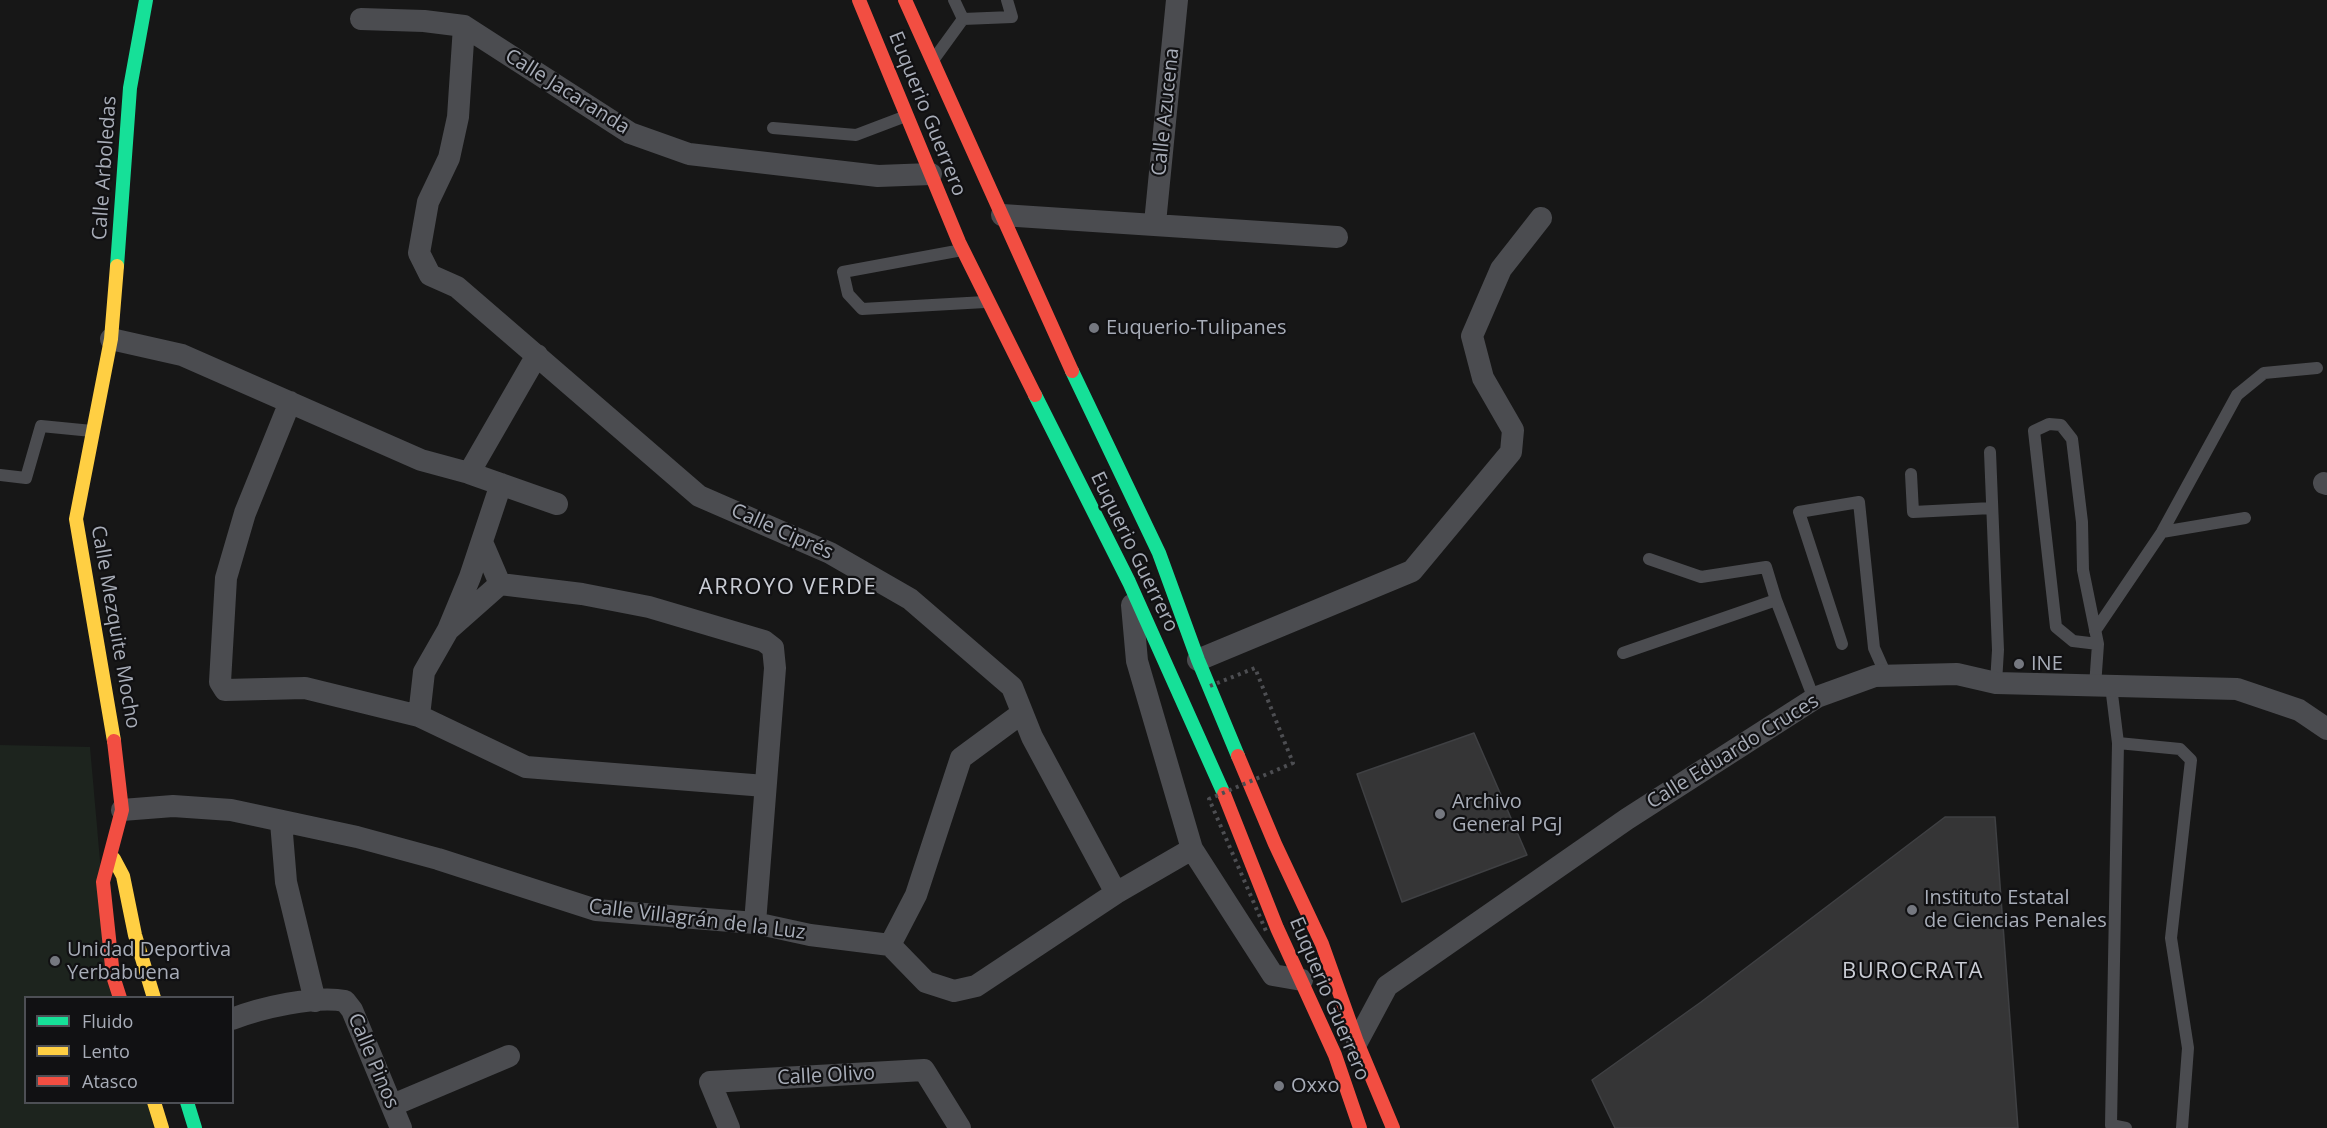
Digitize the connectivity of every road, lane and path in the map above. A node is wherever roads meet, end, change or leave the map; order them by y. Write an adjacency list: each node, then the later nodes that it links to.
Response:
1 (146, 0): 20 (main road, Calle Arboledas)
2 (859, 0): 11 (main road, Euquerio Guerrero)
3 (905, 0): 10 (main road, Euquerio Guerrero)
4 (954, 0): 8 (lane)
5 (1006, 0): 8 (lane)
6 (1177, 0): 16 (street, Calle Azucena)
7 (361, 19): 9 (street)
8 (963, 19): 10 (lane)
9 (464, 26): 13 (street, Calle Jacaranda); 21 (street, Calle Ciprés)
10 (933, 62): 14 (main road, Euquerio Guerrero)
11 (907, 116): 12 (lane); 13 (main road, Euquerio Guerrero)
12 (773, 128)
13 (931, 174): 18 (main road, Euquerio Guerrero)
14 (1002, 215): 16 (street); 44 (main road, Euquerio Guerrero)
15 (1541, 218): 44 (street)
16 (1155, 224): 17 (street)
17 (1337, 237)
18 (963, 250): 19 (main road, Euquerio Guerrero); 19 (lane)
19 (989, 302): 36 (main road, Euquerio Guerrero)
20 (111, 339): 23 (street); 24 (main road, Calle Mezquite Mocho)
21 (537, 355): 26 (street); 50 (street, Calle Ciprés)
22 (2317, 368): 33 (lane)
23 (290, 402): 26 (street); 51 (street)
24 (93, 431): 28 (lane); 55 (main road, Calle Mezquite Mocho)
25 (1990, 452): 31 (lane)
26 (469, 473): 29 (street)
27 (1911, 474): 31 (lane)
28 (0, 475)
29 (501, 484): 30 (street); 34 (street)
30 (557, 504)
31 (1992, 508): 46 (lane)
32 (2245, 518): 33 (lane)
33 (2162, 532): 40 (lane)
34 (482, 542): 37 (street); 39 (street)
35 (1649, 559): 38 (lane)
36 (1130, 582): 57 (street); 65 (main road, Euquerio Guerrero)
37 (500, 584): 39 (street); 54 (street)
38 (1776, 600): 43 (lane); 49 (lane)
39 (448, 630): 51 (street)
40 (2095, 631): 42 (lane); 42 (lane)
41 (1842, 644): 45 (lane)
42 (2098, 644): 48 (lane)
43 (1623, 653)
44 (1198, 660): 47 (main road, Euquerio Guerrero)
45 (1886, 675): 46 (street, Calle Eduardo Cruces); 49 (street, Calle Eduardo Cruces)
46 (1996, 683): 48 (street, Calle Eduardo Cruces)
47 (1210, 686): 63 (path, bridge); 70 (main road, Euquerio Guerrero)
48 (2103, 686): 52 (street, Calle Eduardo Cruces); 53 (lane)
49 (1814, 699): 70 (street, Calle Eduardo Cruces)
50 (1022, 713): 59 (street, Calle Ciprés); 64 (street)
51 (419, 716): 54 (street)
52 (2327, 729)
53 (2118, 743): 82 (lane); 83 (lane)
54 (765, 786): 61 (street)
55 (122, 810): 56 (street, Calle Villagrán de la Luz); 58 (main road, Calle Mezquite Mocho)
56 (281, 822): 61 (street, Calle Villagrán de la Luz); 68 (street)
57 (1192, 849): 59 (street); 65 (street)
58 (111, 852): 60 (main road); 62 (main road, Calle Mezquite Mocho)
59 (1116, 893): 64 (street)
60 (132, 921): 62 (main road); 67 (main road)
61 (755, 923): 64 (street, Calle Villagrán de la Luz)
62 (107, 924): 66 (main road, Calle Mezquite Mocho)
63 (1266, 931)
64 (890, 945)
65 (1302, 980): 80 (main road, Euquerio Guerrero)
66 (119, 996)
67 (153, 996)
68 (315, 1001): 69 (street, Calle Pinos); 74 (street, Calle Pinos)
69 (234, 1018)
70 (1357, 1042): 81 (main road, Euquerio Guerrero)
71 (509, 1056): 74 (street)
72 (155, 1104): 75 (main road)
73 (188, 1104): 76 (main road)
74 (393, 1105): 77 (street, Calle Pinos)
75 (162, 1128)
76 (195, 1128)
77 (401, 1128)
78 (729, 1128): 79 (street, Calle Olivo)
79 (960, 1128)
80 (1360, 1128)
81 (1393, 1128)
82 (2126, 1128)
83 (2182, 1128)

